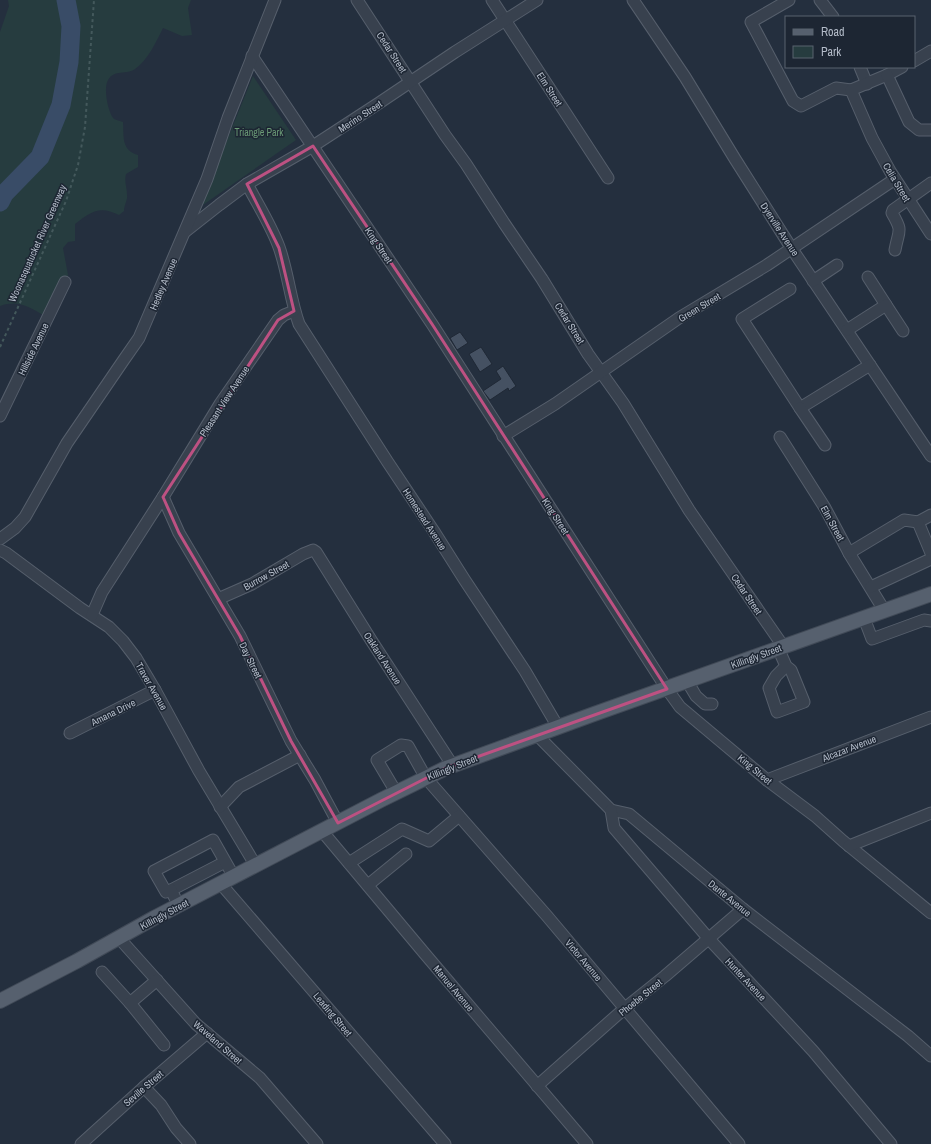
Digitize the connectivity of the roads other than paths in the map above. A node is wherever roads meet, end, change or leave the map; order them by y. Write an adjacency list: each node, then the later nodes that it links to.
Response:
1 (275, 0): 11 (street, Hedley Avenue)
2 (357, 0): 16 (street, Cedar Street)
3 (492, 0): 9 (street, Elm Street)
4 (537, 0): 9 (street, Merino Street)
5 (633, 0): 28 (street, Dyerville Avenue)
6 (789, 0): 18 (street)
7 (820, 0): 8 (street)
8 (832, 16)
9 (506, 20): 16 (street, Merino Street); 21 (street, Elm Street)
10 (931, 51): 12 (street)
11 (252, 56): 20 (street, King Street); 26 (street, Hedley Avenue)
12 (915, 60)
13 (860, 68): 17 (street)
14 (900, 68): 15 (street)
15 (887, 75): 17 (street); 19 (street)
16 (411, 82): 20 (street, Merino Street); 40 (street, Cedar Street)
17 (867, 84): 18 (street)
18 (851, 90): 22 (street, Celia Street)
19 (931, 130)
20 (313, 146): 23 (street, Merino Street); 43 (street, King Street)
21 (608, 178)
22 (896, 179): 25 (street, Celia Street); 28 (street, Green Street)
23 (247, 184): 26 (street, Merino Street); 36 (street)
24 (927, 186): 25 (street)
25 (908, 199): 27 (street, Celia Street); 29 (street)
26 (184, 233): 50 (street, Hedley Avenue)
27 (931, 234)
28 (792, 249): 32 (street, Dyerville Avenue); 40 (street, Green Street)
29 (895, 250)
30 (837, 265): 32 (street)
31 (868, 277): 35 (street)
32 (813, 281): 37 (street, Dyerville Avenue)
33 (65, 282): 42 (street, Hillside Avenue)
34 (790, 289): 41 (street)
35 (886, 305): 37 (street); 38 (street)
36 (294, 311): 47 (street, Pleasant View Avenue); 70 (street, Homestead Avenue)
37 (847, 330): 39 (street, Dyerville Avenue)
38 (903, 331)
39 (870, 365): 41 (street); 46 (street, Dyerville Avenue)
40 (600, 372): 43 (street, Green Street); 63 (street, Cedar Street)
41 (800, 408): 45 (street)
42 (0, 416)
43 (503, 436): 66 (street, King Street)
44 (780, 437): 53 (street, Elm Street)
45 (825, 445)
46 (931, 456)
47 (163, 498): 58 (street, Day Street); 60 (street, Pleasant View Avenue)
48 (931, 514): 49 (street)
49 (918, 522): 53 (street); 54 (street)
50 (0, 539)
51 (0, 550): 60 (street, Traver Avenue)
52 (313, 550): 58 (street, Burrow Street); 74 (street, Oakland Avenue)
53 (849, 553): 56 (street, Elm Street)
54 (931, 553)
55 (931, 559): 56 (street)
56 (871, 587): 59 (street, Elm Street)
57 (931, 595): 59 (main road, Killingly Street)
58 (218, 599): 73 (street, Day Street)
59 (884, 610): 61 (main road, Killingly Street)
60 (92, 616): 67 (street, Traver Avenue)
61 (864, 618): 62 (street); 63 (main road, Killingly Street)
62 (931, 621)
63 (781, 647): 64 (street, Cedar Street); 65 (main road, Killingly Street)
64 (786, 666)
65 (687, 681): 66 (main road, Killingly Street); 68 (street)
66 (667, 689): 70 (main road, Killingly Street); 76 (street, King Street)
67 (155, 690): 71 (street, Amana Drive); 78 (street, Traver Avenue)
68 (712, 704)
69 (931, 717): 76 (street, Alcazar Avenue)
70 (558, 727): 72 (main road, Killingly Street)
71 (70, 733)
72 (537, 735): 74 (main road, Killingly Street); 79 (street)
73 (300, 755): 78 (street); 82 (street, Day Street)
74 (453, 766): 75 (main road, Killingly Street)
75 (426, 778): 77 (main road, Killingly Street); 77 (street, Victor Avenue); 81 (street, Victor Avenue)
76 (767, 780): 84 (street, King Street)
77 (396, 792): 82 (main road, Killingly Street)
78 (220, 807): 88 (street, Traver Avenue)
79 (611, 810): 95 (street, Dante Avenue); 97 (street, Hunter Avenue)
80 (931, 813): 84 (street)
81 (460, 816): 87 (street); 102 (street, Victor Avenue)
82 (338, 823): 83 (main road, Killingly Street)
83 (322, 830): 87 (street, Manuel Avenue); 88 (main road, Killingly Street)
84 (849, 846): 94 (street, King Street)
85 (406, 854): 91 (street)
86 (225, 862): 89 (street); 92 (street); 92 (street)
87 (349, 863): 91 (street, Manuel Avenue)
88 (256, 866): 89 (main road, Killingly Street)
89 (234, 877): 90 (main road, Killingly Street)
90 (221, 884): 93 (main road, Killingly Street); 108 (street, Leading Street)
91 (368, 885): 106 (street, Manuel Avenue)
92 (171, 890): 93 (street)
93 (179, 906): 96 (main road, Killingly Street)
94 (929, 908)
95 (743, 910): 97 (street, Phoebe Street); 105 (street, Dante Avenue)
96 (119, 938): 99 (street, Waveland Street); 100 (main road, Killingly Street)
97 (709, 939): 102 (street, Phoebe Street); 114 (street, Hunter Avenue)
98 (102, 972): 101 (street)
99 (157, 980): 101 (street); 103 (street, Waveland Street)
100 (0, 1001)
101 (130, 1003): 104 (street)
102 (625, 1008): 106 (street, Phoebe Street); 113 (street, Victor Avenue)
103 (207, 1033): 107 (street, Seville Street); 111 (street, Waveland Street)
104 (164, 1045)
105 (931, 1056)
106 (537, 1086): 112 (street, Manuel Avenue)
107 (144, 1087): 109 (street, Seville Street); 110 (street)
108 (441, 1142)
109 (81, 1144)
110 (190, 1144)
111 (317, 1144)
112 (587, 1144)
113 (739, 1144)
114 (891, 1144)

